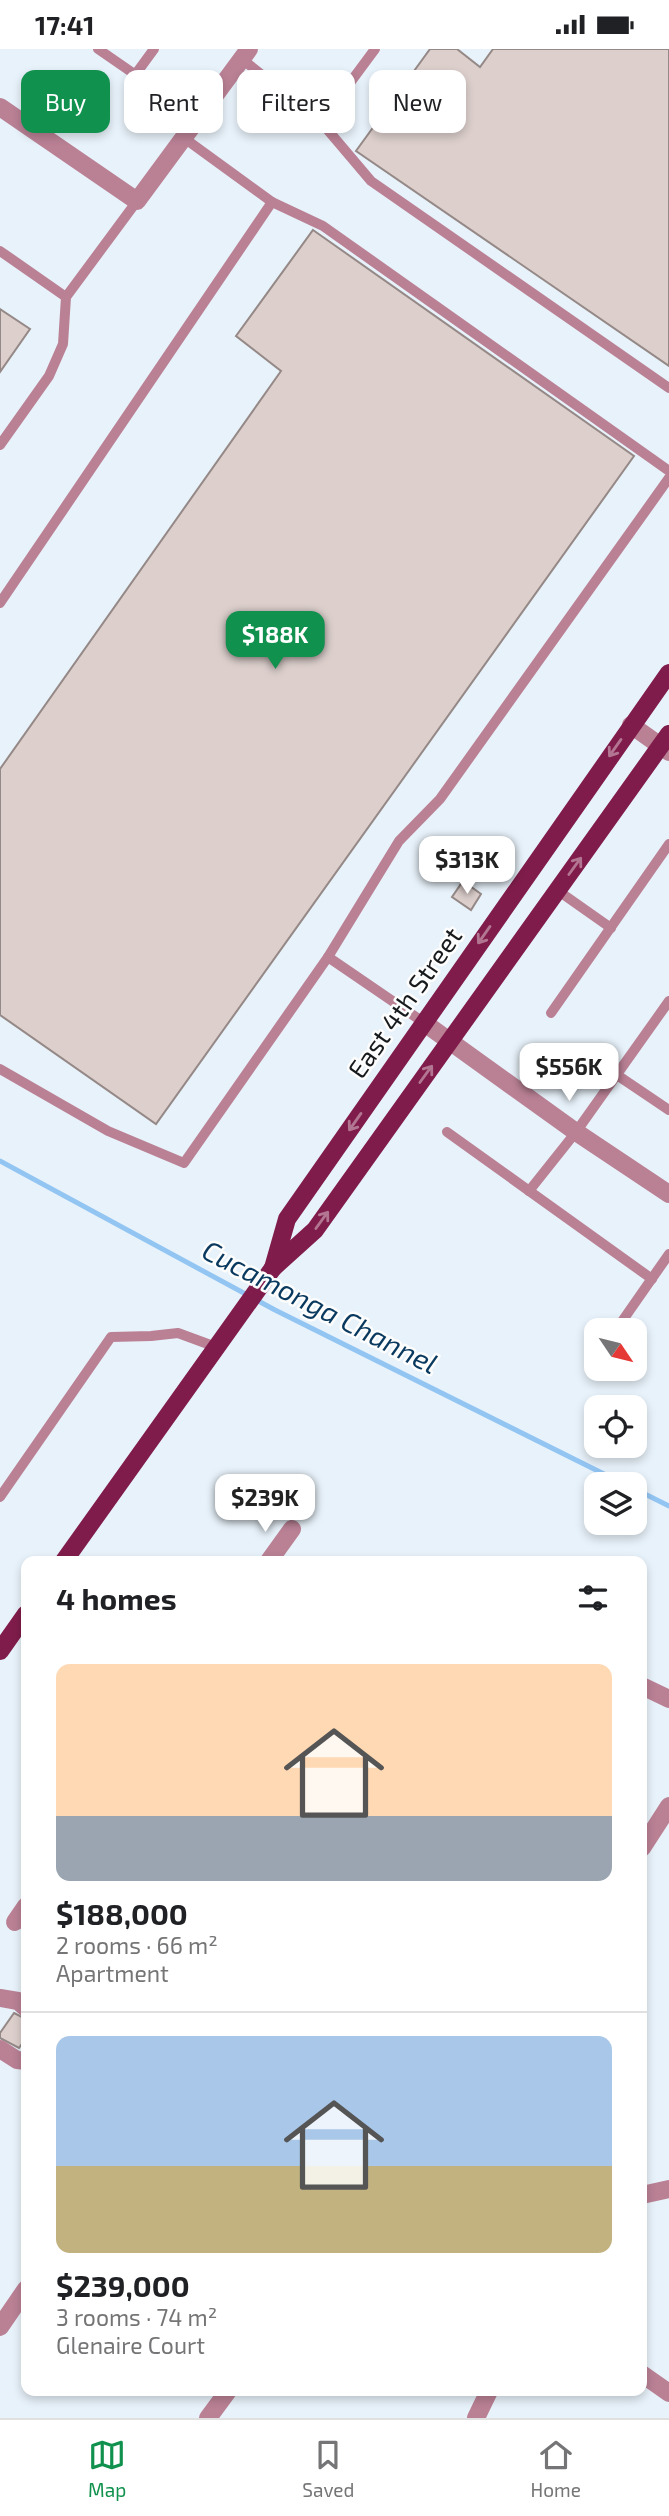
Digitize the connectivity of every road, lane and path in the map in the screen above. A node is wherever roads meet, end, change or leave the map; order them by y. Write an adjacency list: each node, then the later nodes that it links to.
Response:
1 (99, 49): 5 (lane)
2 (154, 49): 6 (lane)
3 (374, 49): 8 (lane)
4 (246, 54): 7 (lane); 9 (street)
5 (128, 70)
6 (139, 70)
7 (264, 70)
8 (355, 75)
9 (223, 85)
10 (0, 107): 14 (street)
11 (188, 133): 13 (street)
12 (330, 133): 18 (lane)
13 (184, 138): 14 (street); 15 (lane)
14 (137, 201): 17 (lane)
15 (272, 202): 20 (lane); 22 (lane)
16 (0, 251): 17 (lane)
17 (66, 297): 19 (lane)
18 (669, 388)
19 (0, 445)
20 (669, 471)
21 (669, 478): 29 (lane)
22 (0, 603)
23 (669, 673): 24 (main road, East 4th Street)
24 (631, 725): 25 (street); 32 (main road, East 4th Street, one-way to 32)
25 (666, 744): 27 (main road, East 4th Street, one-way to 25)
26 (669, 844): 28 (lane)
27 (557, 890): 28 (lane); 33 (main road, East 4th Street)
28 (611, 928): 31 (lane)
29 (328, 957): 32 (lane); 34 (lane)
30 (669, 1001): 35 (lane)
31 (551, 1013)
32 (423, 1022): 33 (street); 42 (main road, East 4th Street, one-way to 42)
33 (450, 1041): 38 (street); 42 (main road, East 4th Street, one-way to 33)
34 (0, 1069)
35 (617, 1075): 36 (lane); 38 (lane)
36 (669, 1110)
37 (447, 1132): 39 (lane)
38 (576, 1132): 39 (lane); 40 (street)
39 (529, 1191): 43 (lane)
40 (669, 1194)
41 (669, 1254): 43 (lane)
42 (273, 1268): 45 (main road, East 4th Street)
43 (652, 1279): 44 (lane)
44 (624, 1318)
45 (216, 1347): 46 (lane); 48 (main road, East 4th Street)
46 (0, 1497)
47 (292, 1529): 49 (street)
48 (68, 1556)
49 (273, 1556)
50 (21, 1621): 51 (main road)
51 (0, 1651)
52 (647, 1688): 53 (street)
53 (669, 1699)
54 (669, 1806): 55 (street)
55 (647, 1840)
56 (21, 1913): 57 (street)
57 (15, 1922)
58 (0, 1998): 59 (street)
59 (21, 2004)
60 (0, 2049): 61 (street)
61 (21, 2060)
62 (669, 2189): 63 (street)
63 (647, 2194)
64 (21, 2297): 65 (street)
65 (0, 2327)
66 (647, 2378): 67 (street)
67 (669, 2393)
68 (224, 2396): 70 (street)
69 (487, 2396): 71 (street)
70 (208, 2418)
71 (476, 2418)

